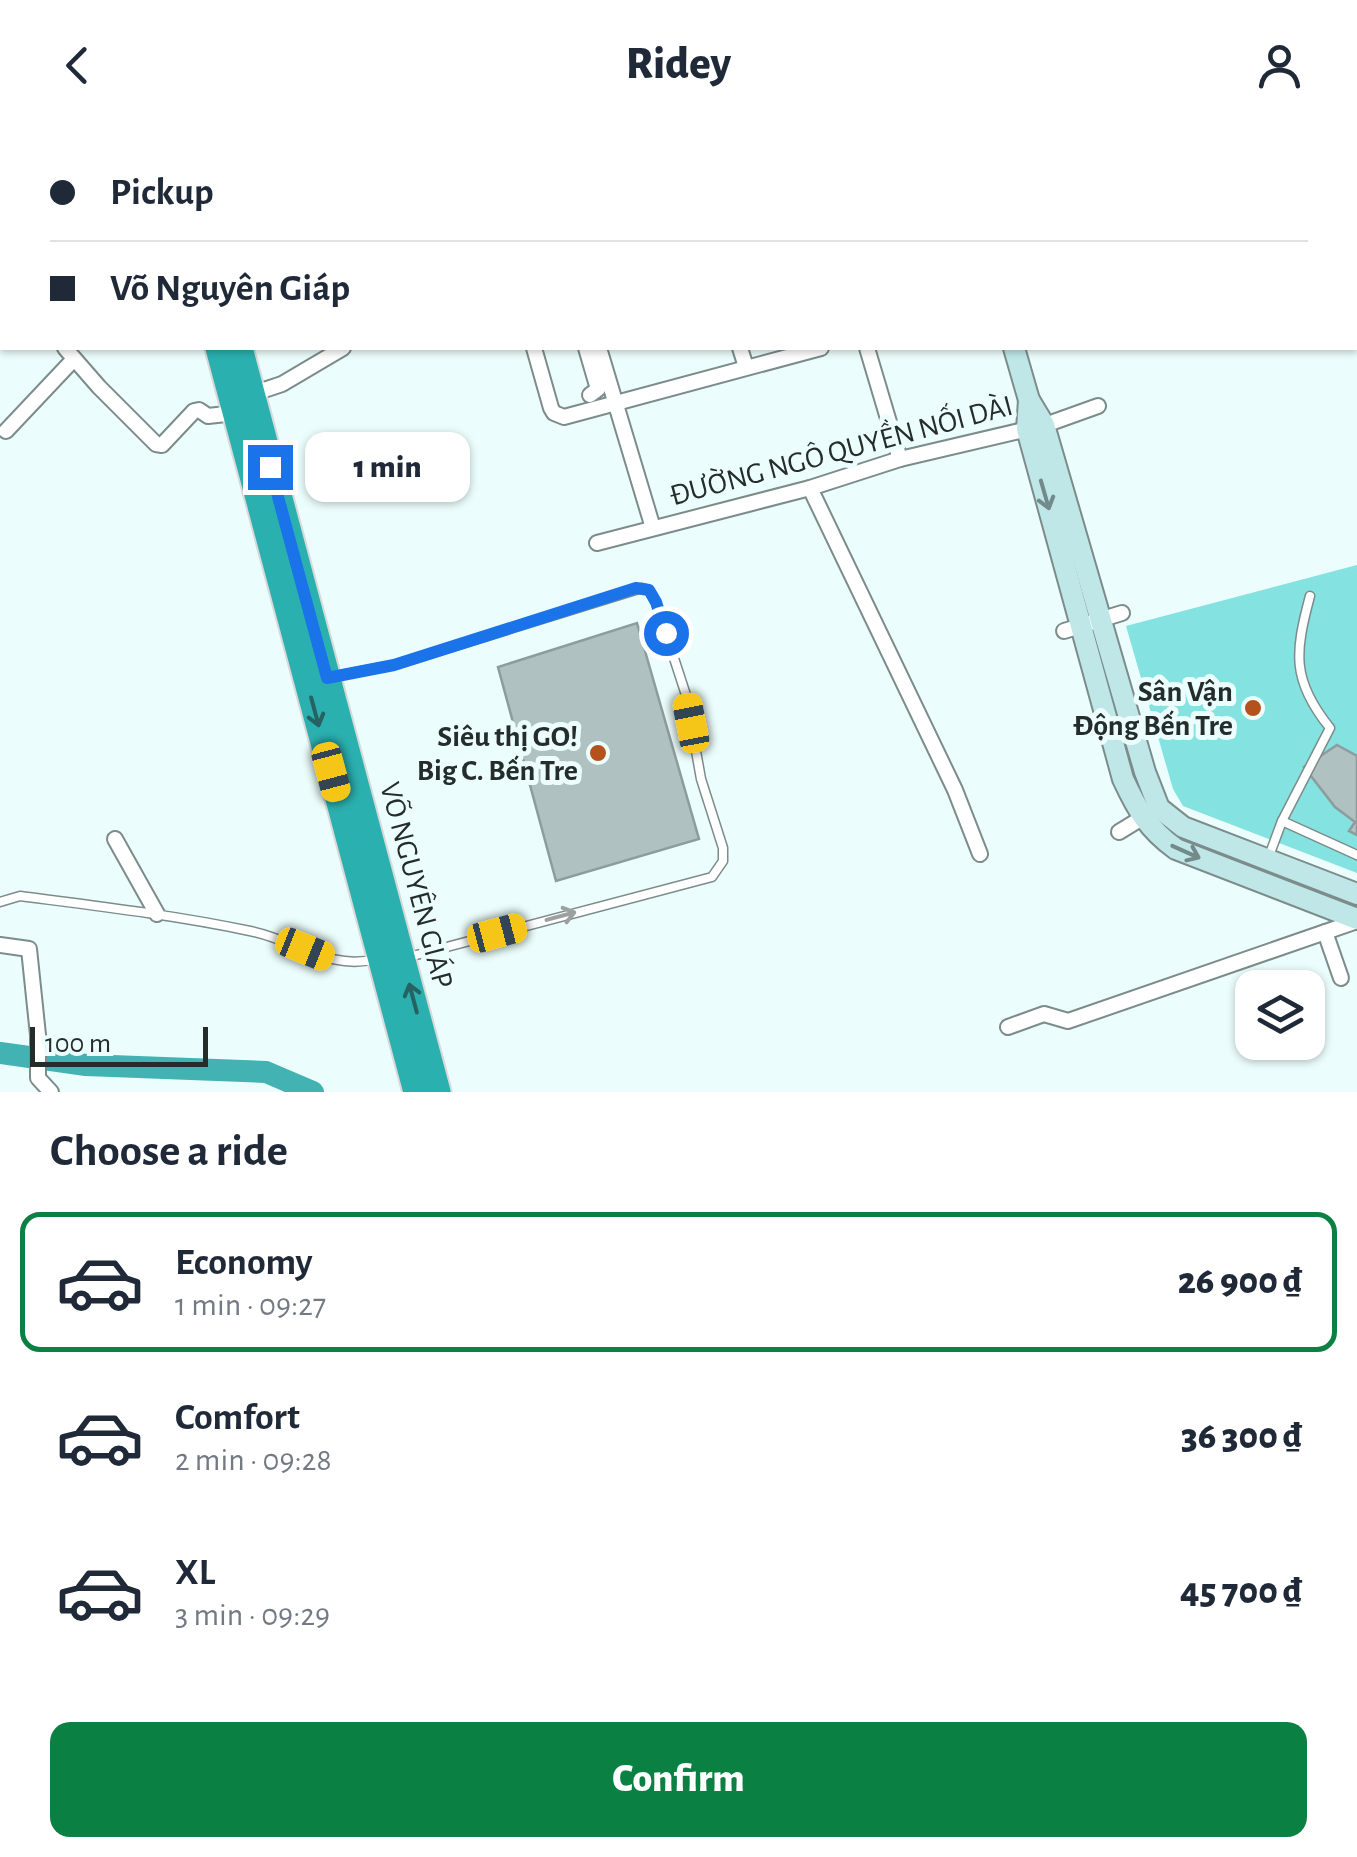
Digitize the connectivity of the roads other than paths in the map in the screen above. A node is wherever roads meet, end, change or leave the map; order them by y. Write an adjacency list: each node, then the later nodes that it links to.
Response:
1 (219, 350): 15 (highway, VÕ NGUYÊN GIÁP)
2 (240, 350): 15 (highway, VÕ NGUYÊN GIÁP)
3 (340, 350): 15 (street)
4 (535, 350): 14 (street)
5 (587, 350): 13 (street)
6 (600, 350): 14 (street)
7 (741, 350): 12 (street)
8 (813, 350): 12 (street)
9 (868, 350): 19 (street)
10 (1015, 350): 17 (street)
11 (70, 353): 15 (street); 18 (street)
12 (746, 367): 14 (street)
13 (590, 396)
14 (614, 403): 22 (street)
15 (244, 404): 21 (highway, VÕ NGUYÊN GIÁP)
16 (1098, 406): 17 (street, ĐƯỜNG NGÔ QUYỀN NỐI DÀI)
17 (1035, 427): 19 (street, ĐƯỜNG NGÔ QUYỀN NỐI DÀI); 26 (street)
18 (6, 431)
19 (900, 460): 20 (street, ĐƯỜNG NGÔ QUYỀN NỐI DÀI)
20 (810, 488): 22 (street, ĐƯỜNG NGÔ QUYỀN NỐI DÀI); 30 (street)
21 (275, 525): 25 (highway, VÕ NGUYÊN GIÁP); 39 (highway, VÕ NGUYÊN GIÁP, one-way to 39)
22 (653, 528): 23 (street, ĐƯỜNG NGÔ QUYỀN NỐI DÀI)
23 (598, 544)
24 (1310, 596): 27 (lane)
25 (327, 678): 39 (highway, VÕ NGUYÊN GIÁP); 39 (lane, one-way to 25)
26 (1150, 813): 28 (street); 32 (street); 36 (street, one-way to 36)
27 (1282, 821): 31 (lane); 32 (lane)
28 (1119, 832)
29 (115, 839): 35 (street)
30 (980, 854)
31 (1357, 855)
32 (1267, 860): 33 (street)
33 (1357, 894)
34 (0, 902): 35 (lane)
35 (157, 914): 39 (lane)
36 (1357, 920): 37 (street)
37 (1325, 932): 40 (street); 41 (street)
38 (0, 946): 42 (street)
39 (392, 958): 43 (highway, VÕ NGUYÊN GIÁP); 44 (highway, VÕ NGUYÊN GIÁP, one-way to 39)
40 (1341, 978)
41 (1008, 1027)
42 (52, 1092)
43 (416, 1092)
44 (438, 1092)

